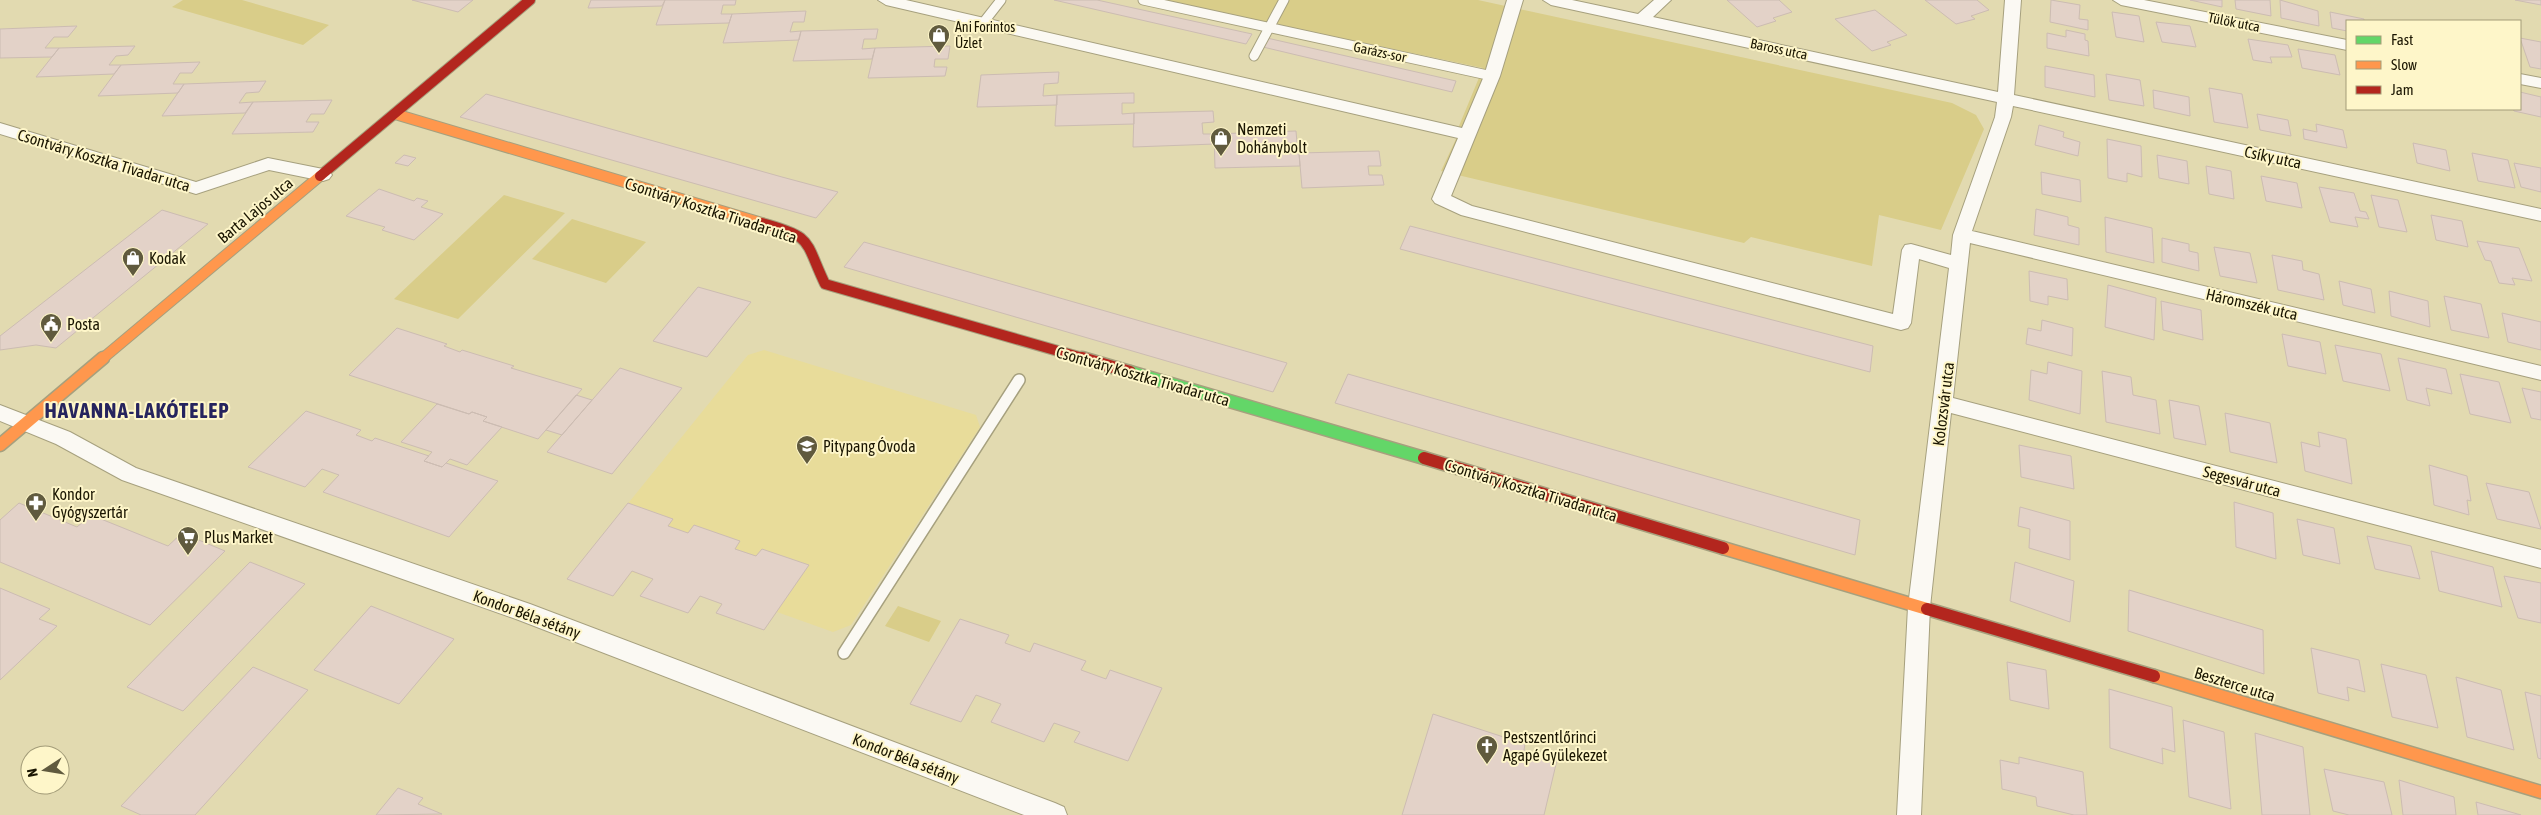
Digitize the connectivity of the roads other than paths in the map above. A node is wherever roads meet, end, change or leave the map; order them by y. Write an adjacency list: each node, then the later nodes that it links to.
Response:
1 (530, 0): 20 (street, Barta Lajos utca)
2 (886, 0): 12 (street)
3 (1001, 0): 12 (lane)
4 (1142, 0): 13 (lane, Garázs-sor)
5 (1284, 0): 13 (lane)
6 (1515, 0): 16 (street)
7 (1551, 0): 11 (street, Baross utca)
8 (1663, 0): 11 (street)
9 (2013, 0): 19 (street, Kolozsvár utca)
10 (2121, 0): 14 (street, Tülök utca)
11 (1642, 19): 19 (street, Baross utca)
12 (982, 23): 22 (street)
13 (1268, 29): 15 (lane); 16 (lane, Garázs-sor)
14 (2346, 45)
15 (1254, 56)
16 (1492, 76): 22 (street)
17 (2521, 78): 18 (street)
18 (2541, 83)
19 (2006, 99): 24 (street, Csíky utca); 25 (street, Kolozsvár utca)
20 (395, 114): 23 (street, Barta Lajos utca); 34 (street, Csontváry Kosztka Tivadar utca)
21 (0, 128): 23 (street, Csontváry Kosztka Tivadar utca)
22 (1467, 135): 26 (street)
23 (323, 175): 31 (street, Barta Lajos utca)
24 (2541, 215)
25 (1962, 235): 26 (street, Kolozsvár utca); 27 (street, Háromszék utca)
26 (1959, 264): 29 (street, Kolozsvár utca)
27 (2541, 373)
28 (1019, 380): 35 (lane)
29 (1944, 403): 33 (street, Segesvár utca); 34 (street, Kolozsvár utca)
30 (0, 413): 31 (street, Kondor Béla sétány)
31 (26, 423): 32 (street, Barta Lajos utca); 37 (street, Kondor Béla sétány)
32 (0, 444)
33 (2541, 559)
34 (1919, 607): 36 (street, Beszterce utca); 38 (street, Kolozsvár utca)
35 (844, 653)
36 (2541, 792)
37 (1055, 815)
38 (1909, 815)

